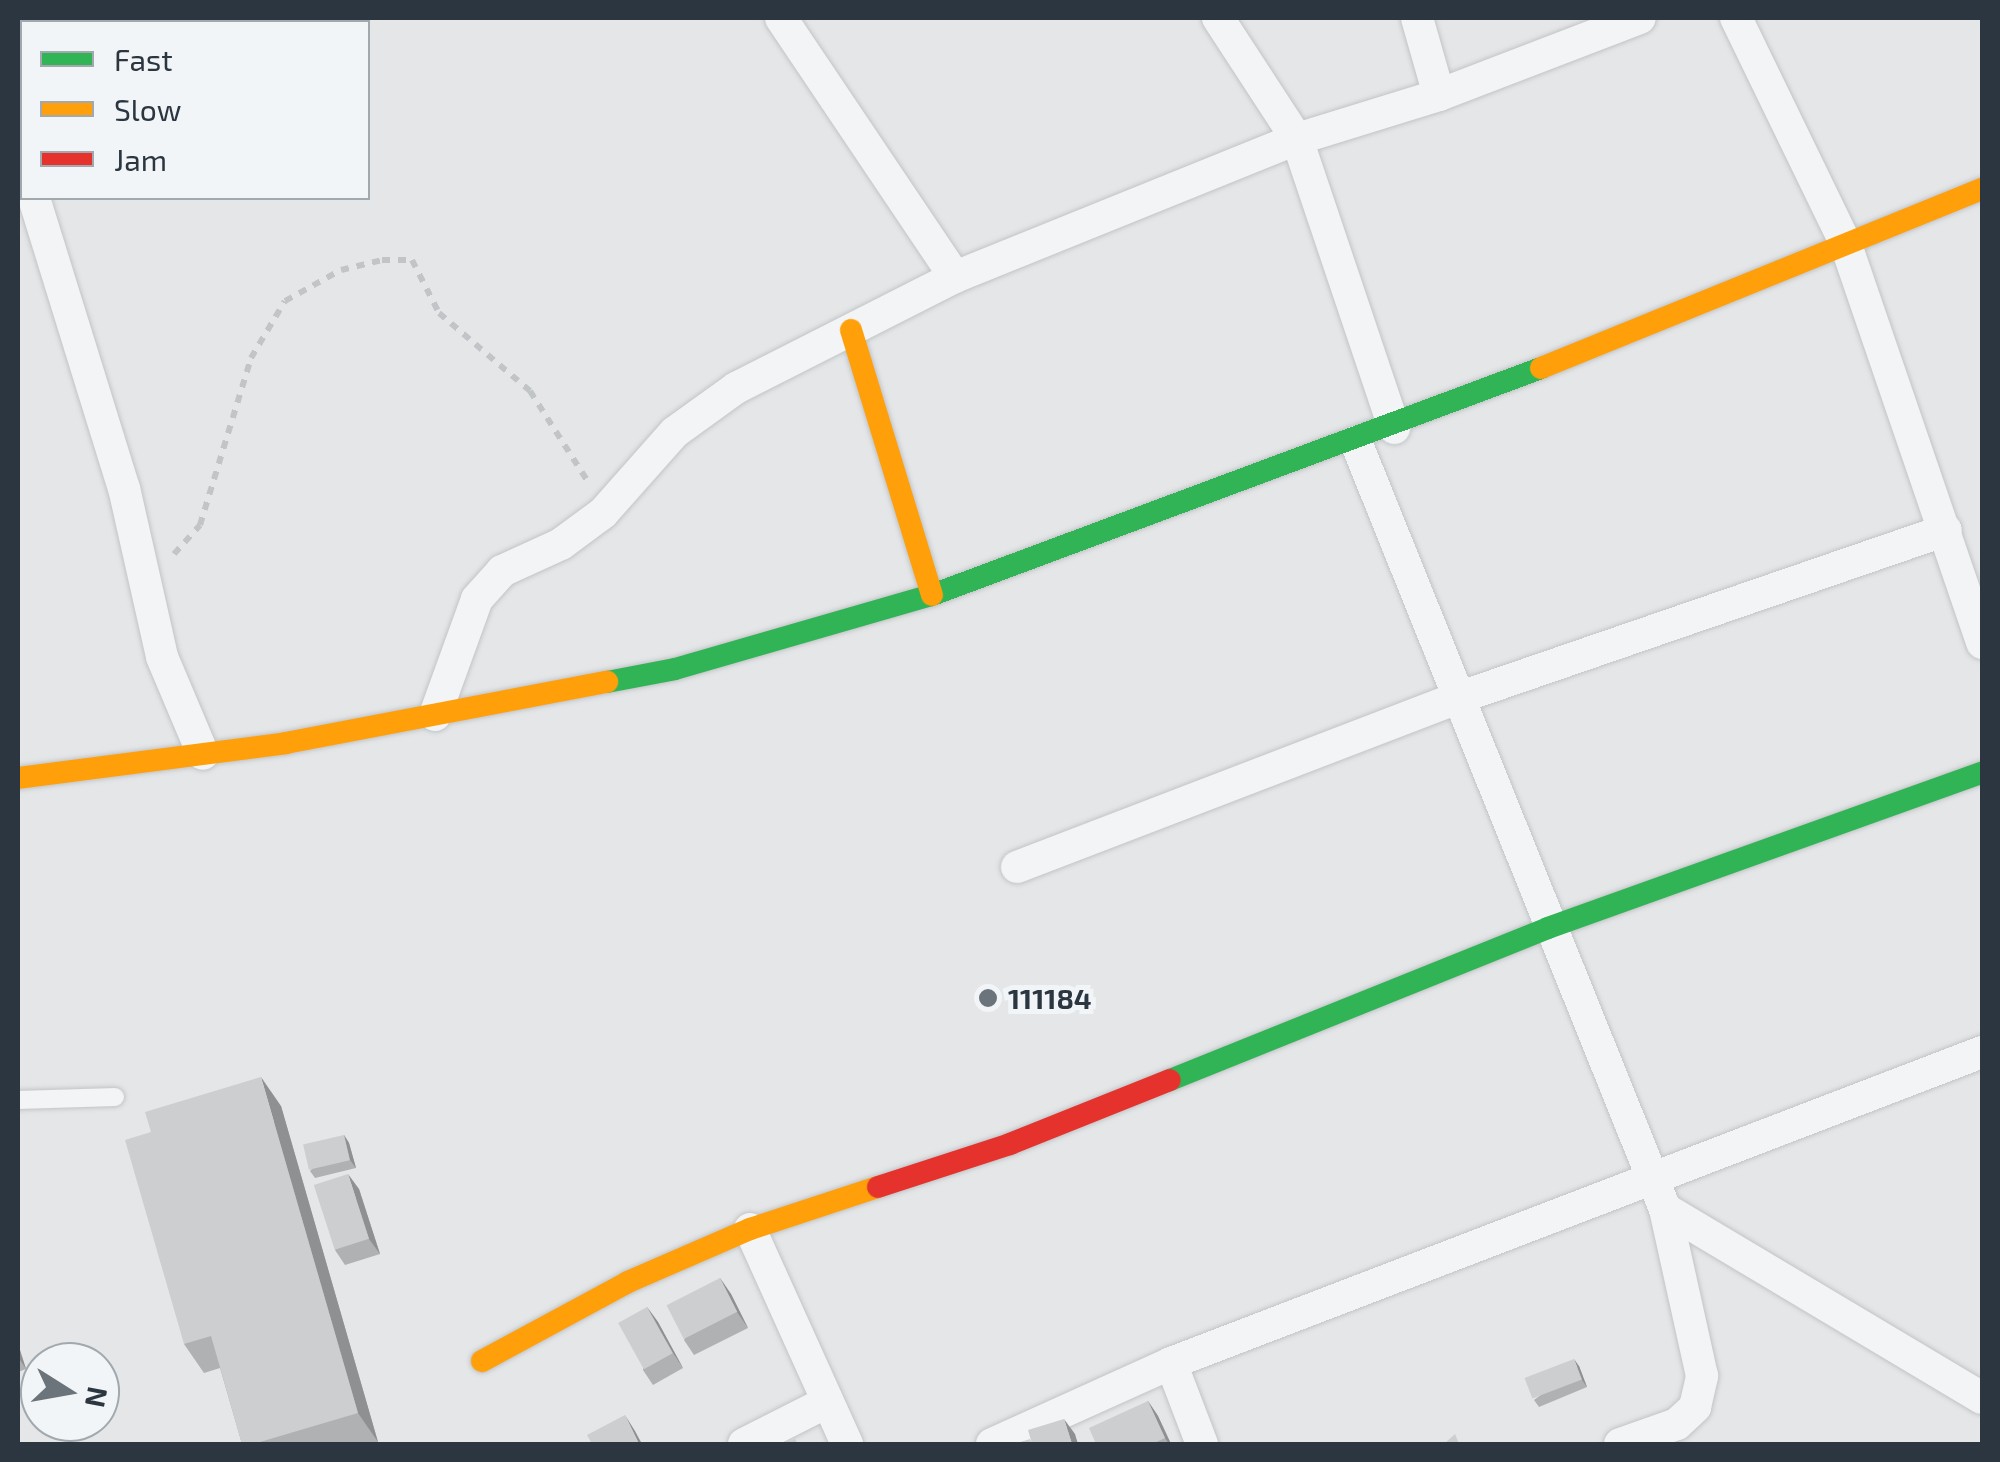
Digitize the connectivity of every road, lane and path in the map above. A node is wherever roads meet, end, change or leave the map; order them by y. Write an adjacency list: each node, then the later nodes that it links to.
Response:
1 (781, 18): 11 (street)
2 (1218, 18): 7 (street)
3 (1416, 18): 6 (street)
4 (1640, 18): 6 (street)
5 (1736, 18): 10 (street)
6 (1439, 95): 7 (street)
7 (1297, 140): 11 (street); 13 (street)
8 (1982, 188): 10 (street)
9 (35, 200): 17 (street)
10 (1845, 242): 13 (street); 16 (street)
11 (955, 277): 12 (street)
12 (851, 330): 15 (street); 18 (street)
13 (1394, 428): 14 (street)
14 (1356, 442): 18 (street); 20 (street)
15 (603, 513): 17 (path); 21 (street)
16 (1946, 530): 19 (street); 20 (street)
17 (148, 578): 22 (street)
18 (932, 595): 21 (street)
19 (1982, 642)
20 (1455, 699): 25 (street); 26 (street)
21 (435, 715): 22 (street)
22 (203, 754): 24 (street)
23 (1982, 773): 26 (street)
24 (18, 778)
25 (1017, 867)
26 (1548, 928): 30 (street); 32 (street)
27 (1982, 1052): 30 (street)
28 (115, 1097): 29 (lane)
29 (18, 1100)
30 (1652, 1174): 31 (street); 34 (street)
31 (1666, 1209): 35 (street); 41 (street)
32 (750, 1229): 33 (street); 36 (street)
33 (482, 1361)
34 (1172, 1362): 39 (street); 40 (street)
35 (1982, 1398)
36 (828, 1402): 37 (street); 38 (street)
37 (744, 1444)
38 (846, 1444)
39 (992, 1444)
40 (1202, 1444)
41 (1620, 1444)

